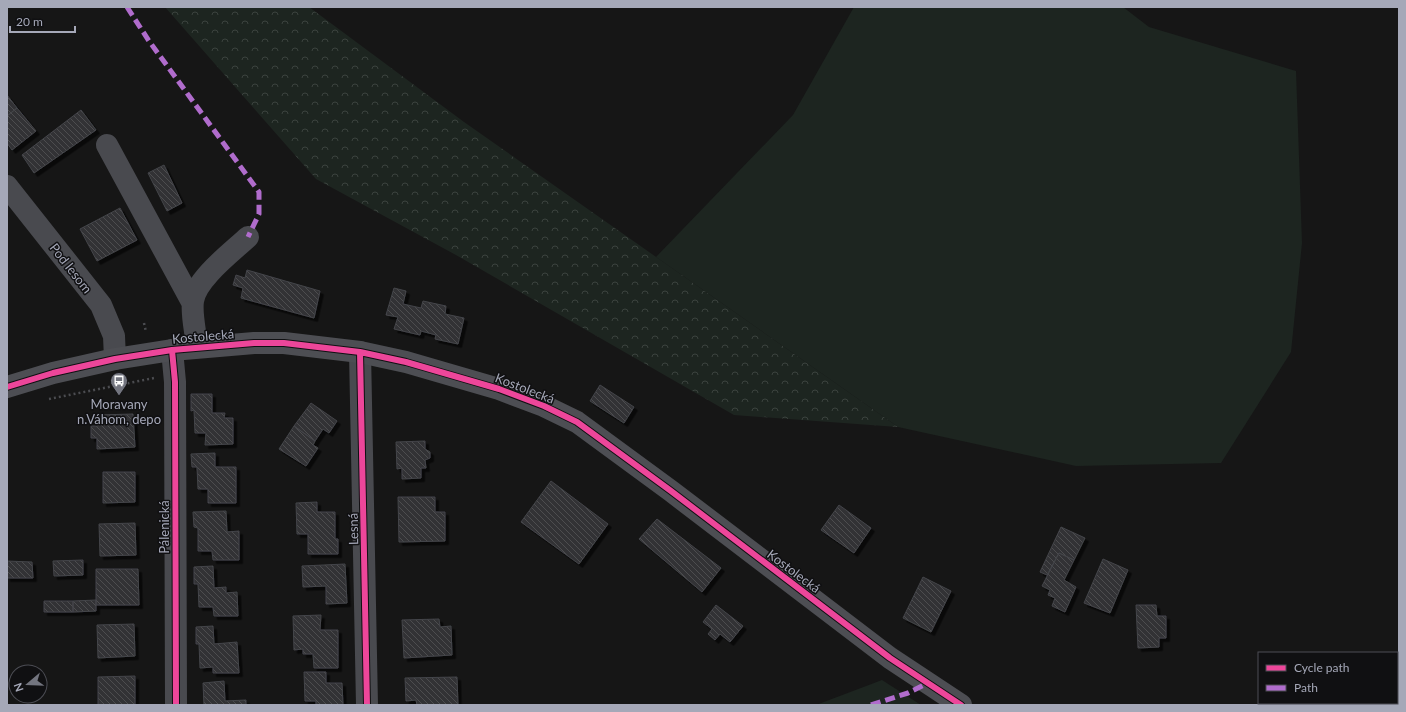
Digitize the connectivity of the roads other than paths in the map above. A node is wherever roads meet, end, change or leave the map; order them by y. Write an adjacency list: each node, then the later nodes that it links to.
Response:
1 (107, 145): 4 (street)
2 (7, 186): 7 (street, Pod lesom)
3 (248, 237): 4 (street)
4 (192, 302): 5 (street)
5 (197, 347): 6 (main road, Kostolecká); 8 (main road, Kostolecká)
6 (360, 352): 10 (main road, Kostolecká); 12 (street, Lesná)
7 (115, 359): 8 (main road, Kostolecká); 9 (main road, Kostolecká)
8 (173, 359): 11 (street, Pálenická)
9 (7, 387)
10 (956, 702)
11 (176, 705)
12 (367, 705)

